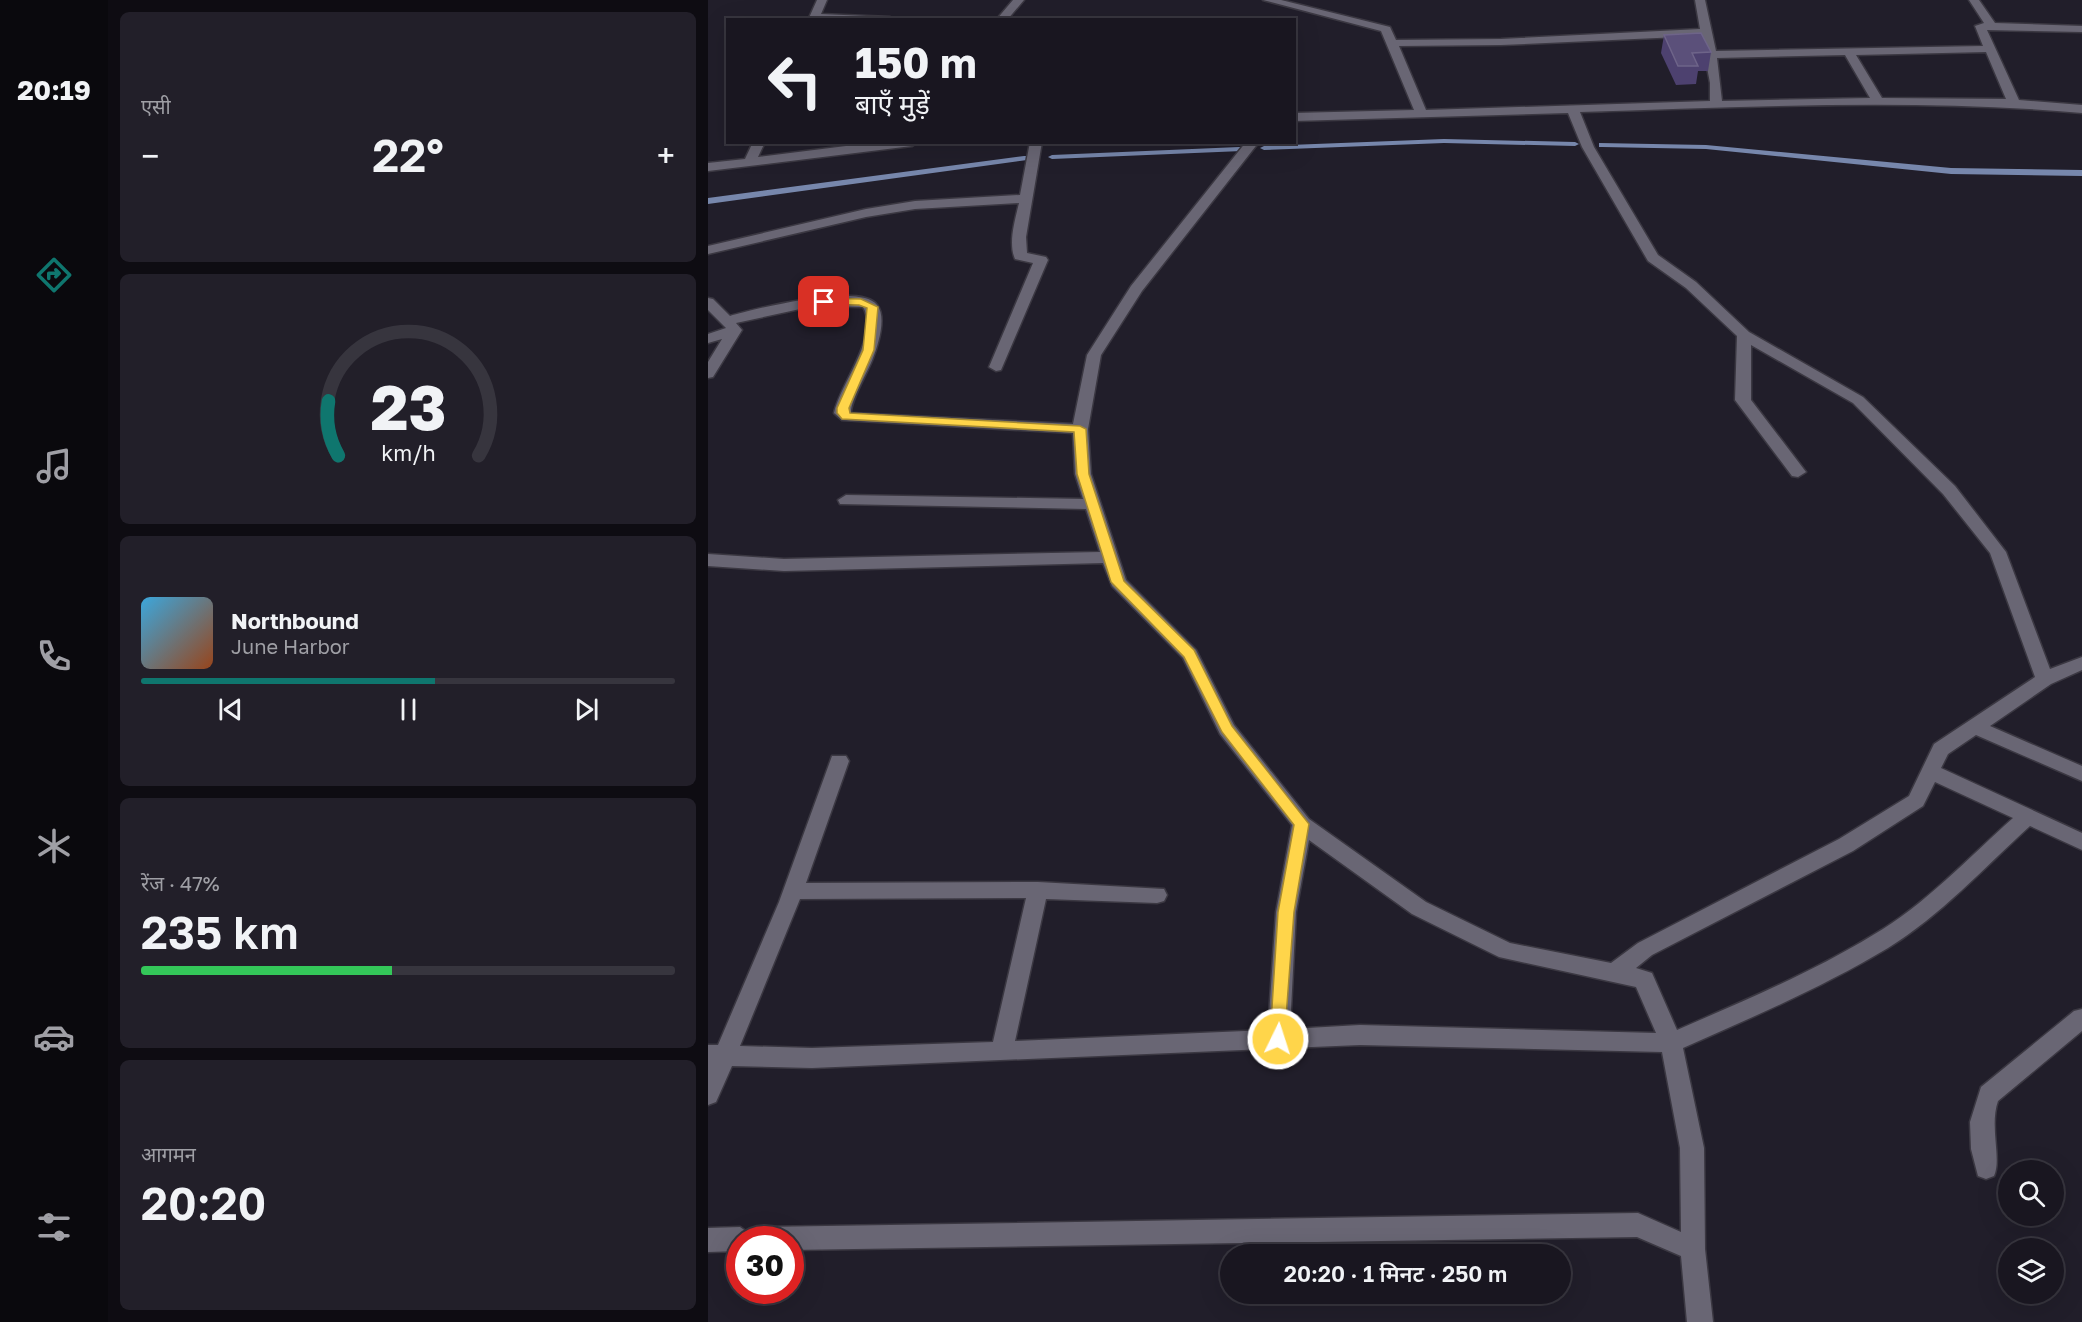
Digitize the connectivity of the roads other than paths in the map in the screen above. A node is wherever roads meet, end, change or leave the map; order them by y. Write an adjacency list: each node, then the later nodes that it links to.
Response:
1 (822, 0): 7 (street)
2 (1019, 0): 8 (street)
3 (1268, 0): 6 (street)
4 (1700, 0): 11 (street)
5 (1974, 0): 9 (street)
6 (1288, 2): 12 (street)
7 (813, 18)
8 (1003, 18)
9 (1992, 27): 10 (street); 13 (street)
10 (2082, 29)
11 (1708, 32): 12 (street); 15 (street)
12 (1393, 43): 21 (street)
13 (1990, 49): 14 (street); 17 (street)
14 (1848, 52): 15 (street); 16 (street)
15 (1710, 55): 18 (street)
16 (1879, 102): 17 (street); 18 (street)
17 (2014, 103): 19 (street)
18 (1716, 105): 20 (street)
19 (2082, 109)
20 (1573, 110): 21 (street); 33 (street)
21 (1422, 115): 22 (street)
22 (1296, 117)
23 (758, 144): 27 (street)
24 (896, 144): 27 (street)
25 (1036, 144): 29 (street)
26 (1251, 144): 37 (street)
27 (750, 162): 28 (street)
28 (708, 167)
29 (1025, 199): 30 (street); 35 (street)
30 (708, 250)
31 (708, 302): 32 (street)
32 (732, 325): 34 (street); 36 (street); 37 (street)
33 (1744, 335): 38 (street); 44 (street)
34 (708, 339)
35 (996, 367)
36 (708, 374)
37 (1080, 429): 40 (street)
38 (1797, 472)
39 (846, 500): 40 (street)
40 (1091, 504): 41 (street)
41 (1109, 557): 42 (street); 50 (street)
42 (708, 560)
43 (2082, 663): 44 (street)
44 (2045, 679): 45 (street)
45 (1975, 727): 47 (street); 48 (street)
46 (838, 761): 53 (street)
47 (1930, 771): 49 (street); 55 (street)
48 (2082, 774)
49 (2027, 817): 51 (street); 58 (street)
50 (1302, 824): 55 (street); 57 (street)
51 (2082, 842)
52 (1038, 890): 53 (street); 54 (street); 59 (street)
53 (792, 891): 60 (street)
54 (1157, 895)
55 (1614, 973): 58 (street)
56 (2082, 1018): 62 (street)
57 (1278, 1039): 58 (street); 59 (street)
58 (1671, 1043): 66 (street)
59 (1002, 1051): 60 (street)
60 (716, 1056): 61 (street)
61 (708, 1095)
62 (1986, 1168)
63 (804, 1238): 66 (street)
64 (726, 1239): 65 (street)
65 (708, 1240)
66 (1693, 1249): 67 (street)
67 (1700, 1322)

